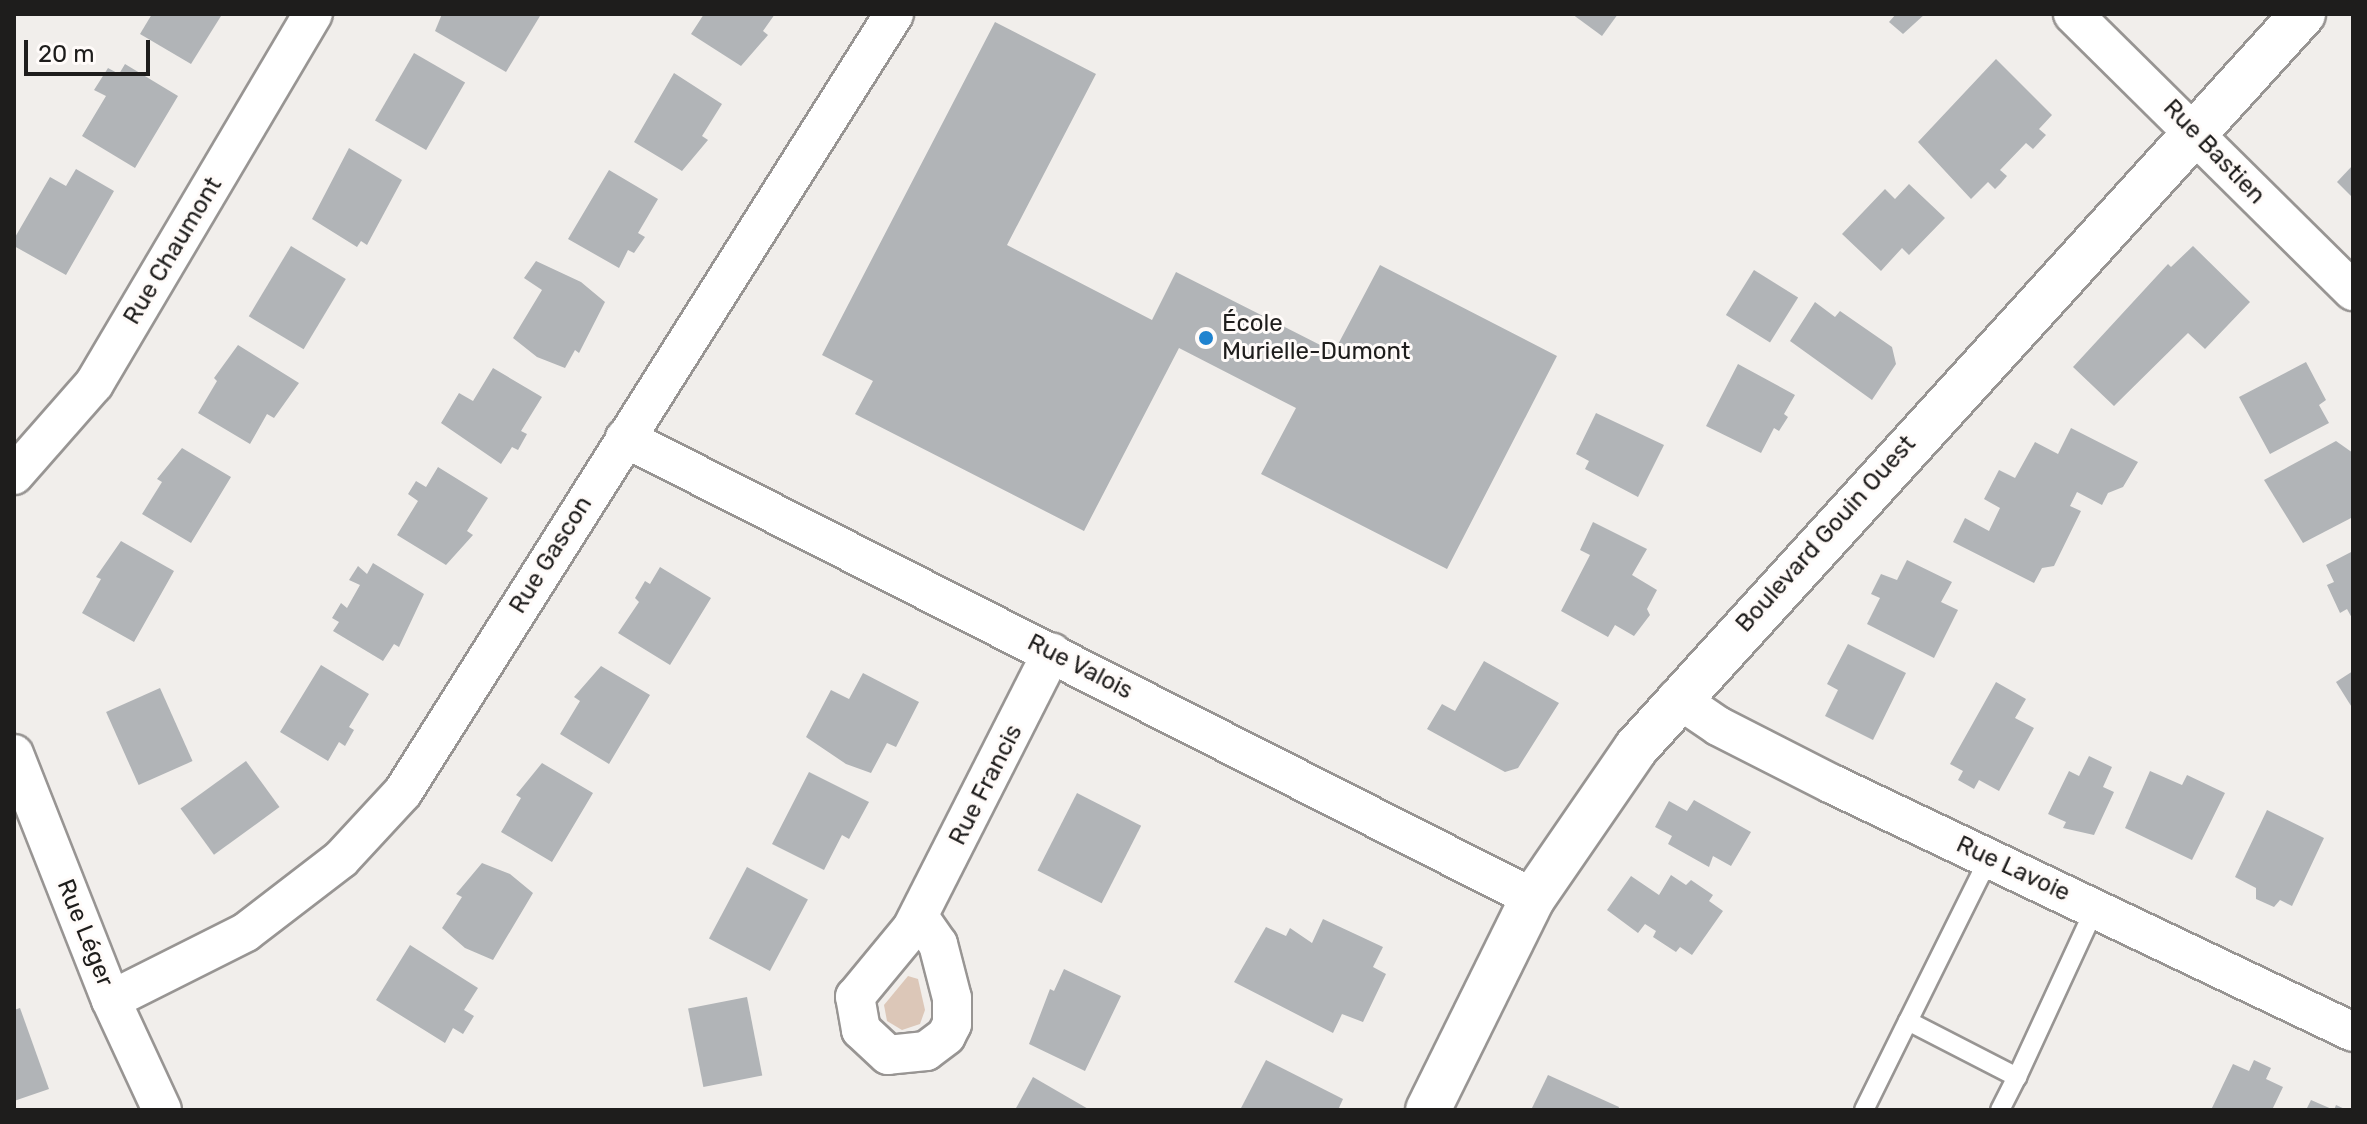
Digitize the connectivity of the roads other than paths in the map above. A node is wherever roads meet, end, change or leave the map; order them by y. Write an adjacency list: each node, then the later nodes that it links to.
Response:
1 (313, 14): 8 (street, Rue Chaumont)
2 (894, 14): 7 (street, Rue Gascon)
3 (2073, 14): 5 (street, Rue Bastien)
4 (2303, 14): 5 (street, Boulevard Gouin Ouest)
5 (2192, 131): 6 (street, Rue Bastien); 10 (street, Boulevard Gouin Ouest)
6 (2353, 291)
7 (625, 438): 9 (street, Rue Valois); 16 (street, Rue Gascon)
8 (14, 475)
9 (1052, 652): 13 (street, Rue Valois); 15 (street, Rue Francis)
10 (1677, 698): 12 (street, Rue Lavoie); 13 (street, Boulevard Gouin Ouest)
11 (14, 754): 16 (street, Rue Léger)
12 (1989, 858): 14 (street, Rue Lavoie); 17 (lane)
13 (1533, 898): 21 (street, Boulevard Gouin Ouest)
14 (2095, 908): 18 (street, Rue Lavoie); 19 (lane)
15 (919, 917)
16 (111, 1000): 20 (street, Rue Léger)
17 (1908, 1021): 19 (lane); 22 (lane)
18 (2353, 1032)
19 (2017, 1077): 23 (lane)
20 (162, 1110)
21 (1428, 1110)
22 (1864, 1110)
23 (2000, 1110)

